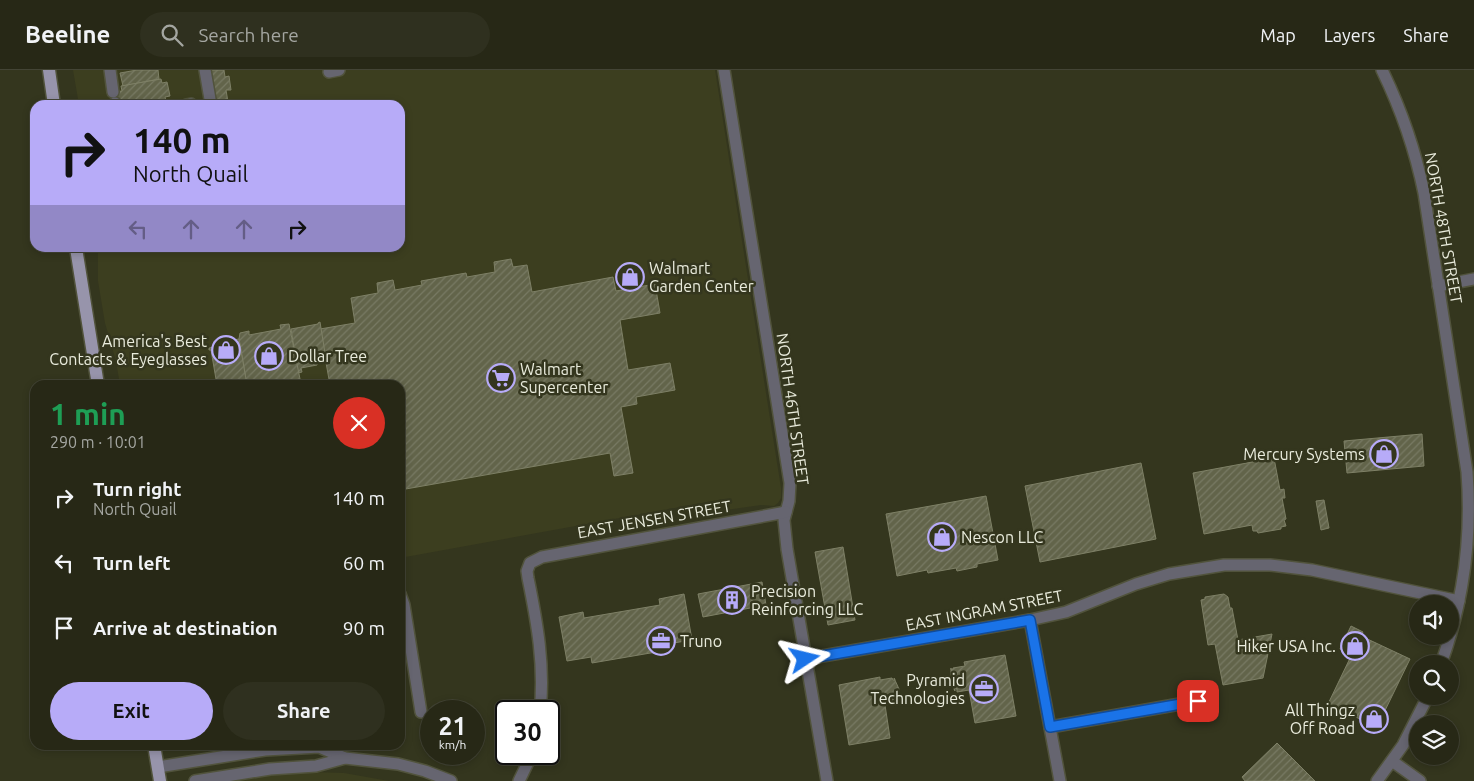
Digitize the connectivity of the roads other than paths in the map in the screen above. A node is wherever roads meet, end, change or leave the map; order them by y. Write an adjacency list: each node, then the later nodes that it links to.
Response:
1 (49, 70): 6 (main road)
2 (110, 70): 7 (street)
3 (205, 70): 8 (street)
4 (724, 70): 14 (street, NORTH 46TH STREET)
5 (1382, 70): 11 (street, NORTH 48TH STREET)
6 (53, 100)
7 (115, 100)
8 (210, 100)
9 (77, 252): 12 (main road)
10 (1474, 280): 11 (street)
11 (1438, 286): 13 (street, NORTH 48TH STREET)
12 (97, 380)
13 (1472, 502): 16 (street, NORTH 48TH STREET)
14 (786, 512): 19 (street, NORTH 46TH STREET); 20 (street, EAST JENSEN STREET)
15 (1431, 595): 18 (street, EAST INGRAM STREET)
16 (1459, 601)
17 (405, 611): 23 (street)
18 (1030, 620): 19 (street, EAST INGRAM STREET); 24 (street)
19 (805, 659): 36 (street, NORTH 46TH STREET)
20 (541, 700)
21 (1198, 701): 24 (street)
22 (1423, 705): 29 (street)
23 (420, 706)
24 (1050, 727): 37 (street)
25 (155, 750): 31 (main road)
26 (265, 750): 31 (street)
27 (326, 750): 28 (street)
28 (345, 758): 33 (street); 34 (street)
29 (1392, 761): 38 (street); 39 (street)
30 (526, 765): 35 (street)
31 (158, 767): 32 (main road)
32 (160, 781)
33 (195, 781)
34 (451, 781)
35 (518, 781)
36 (827, 781)
37 (1060, 781)
38 (1377, 781)
39 (1420, 781)

